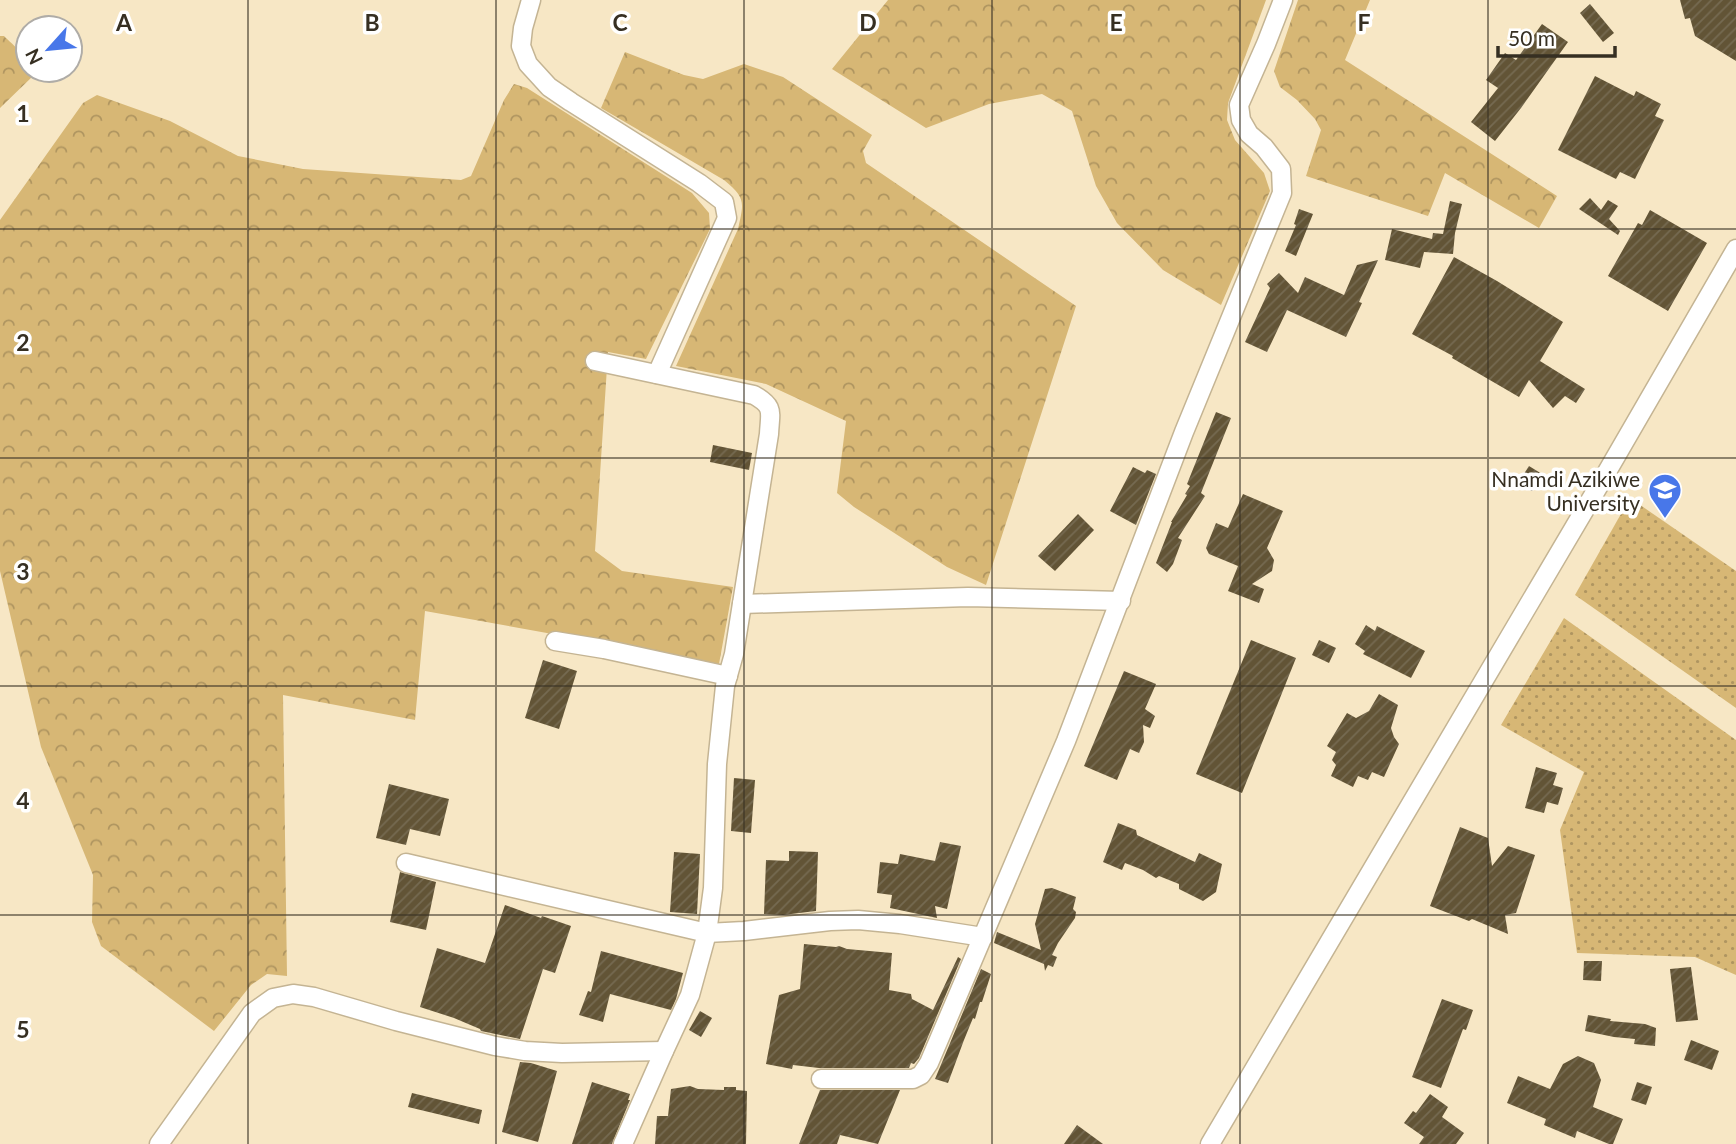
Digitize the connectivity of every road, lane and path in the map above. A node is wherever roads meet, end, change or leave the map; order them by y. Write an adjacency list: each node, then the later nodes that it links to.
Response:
1 (531, 0): 5 (street)
2 (1283, 0): 6 (street)
3 (1736, 249): 17 (street)
4 (595, 361): 5 (street)
5 (657, 374): 7 (street)
6 (1121, 601): 7 (street); 12 (street)
7 (742, 604): 9 (street)
8 (555, 641): 9 (street)
9 (728, 676): 11 (street)
10 (406, 863): 11 (street)
11 (707, 933): 12 (street); 13 (street)
12 (983, 937): 14 (street)
13 (664, 1051): 15 (street); 16 (street)
14 (821, 1079)
15 (159, 1144)
16 (623, 1144)
17 (1211, 1144)

